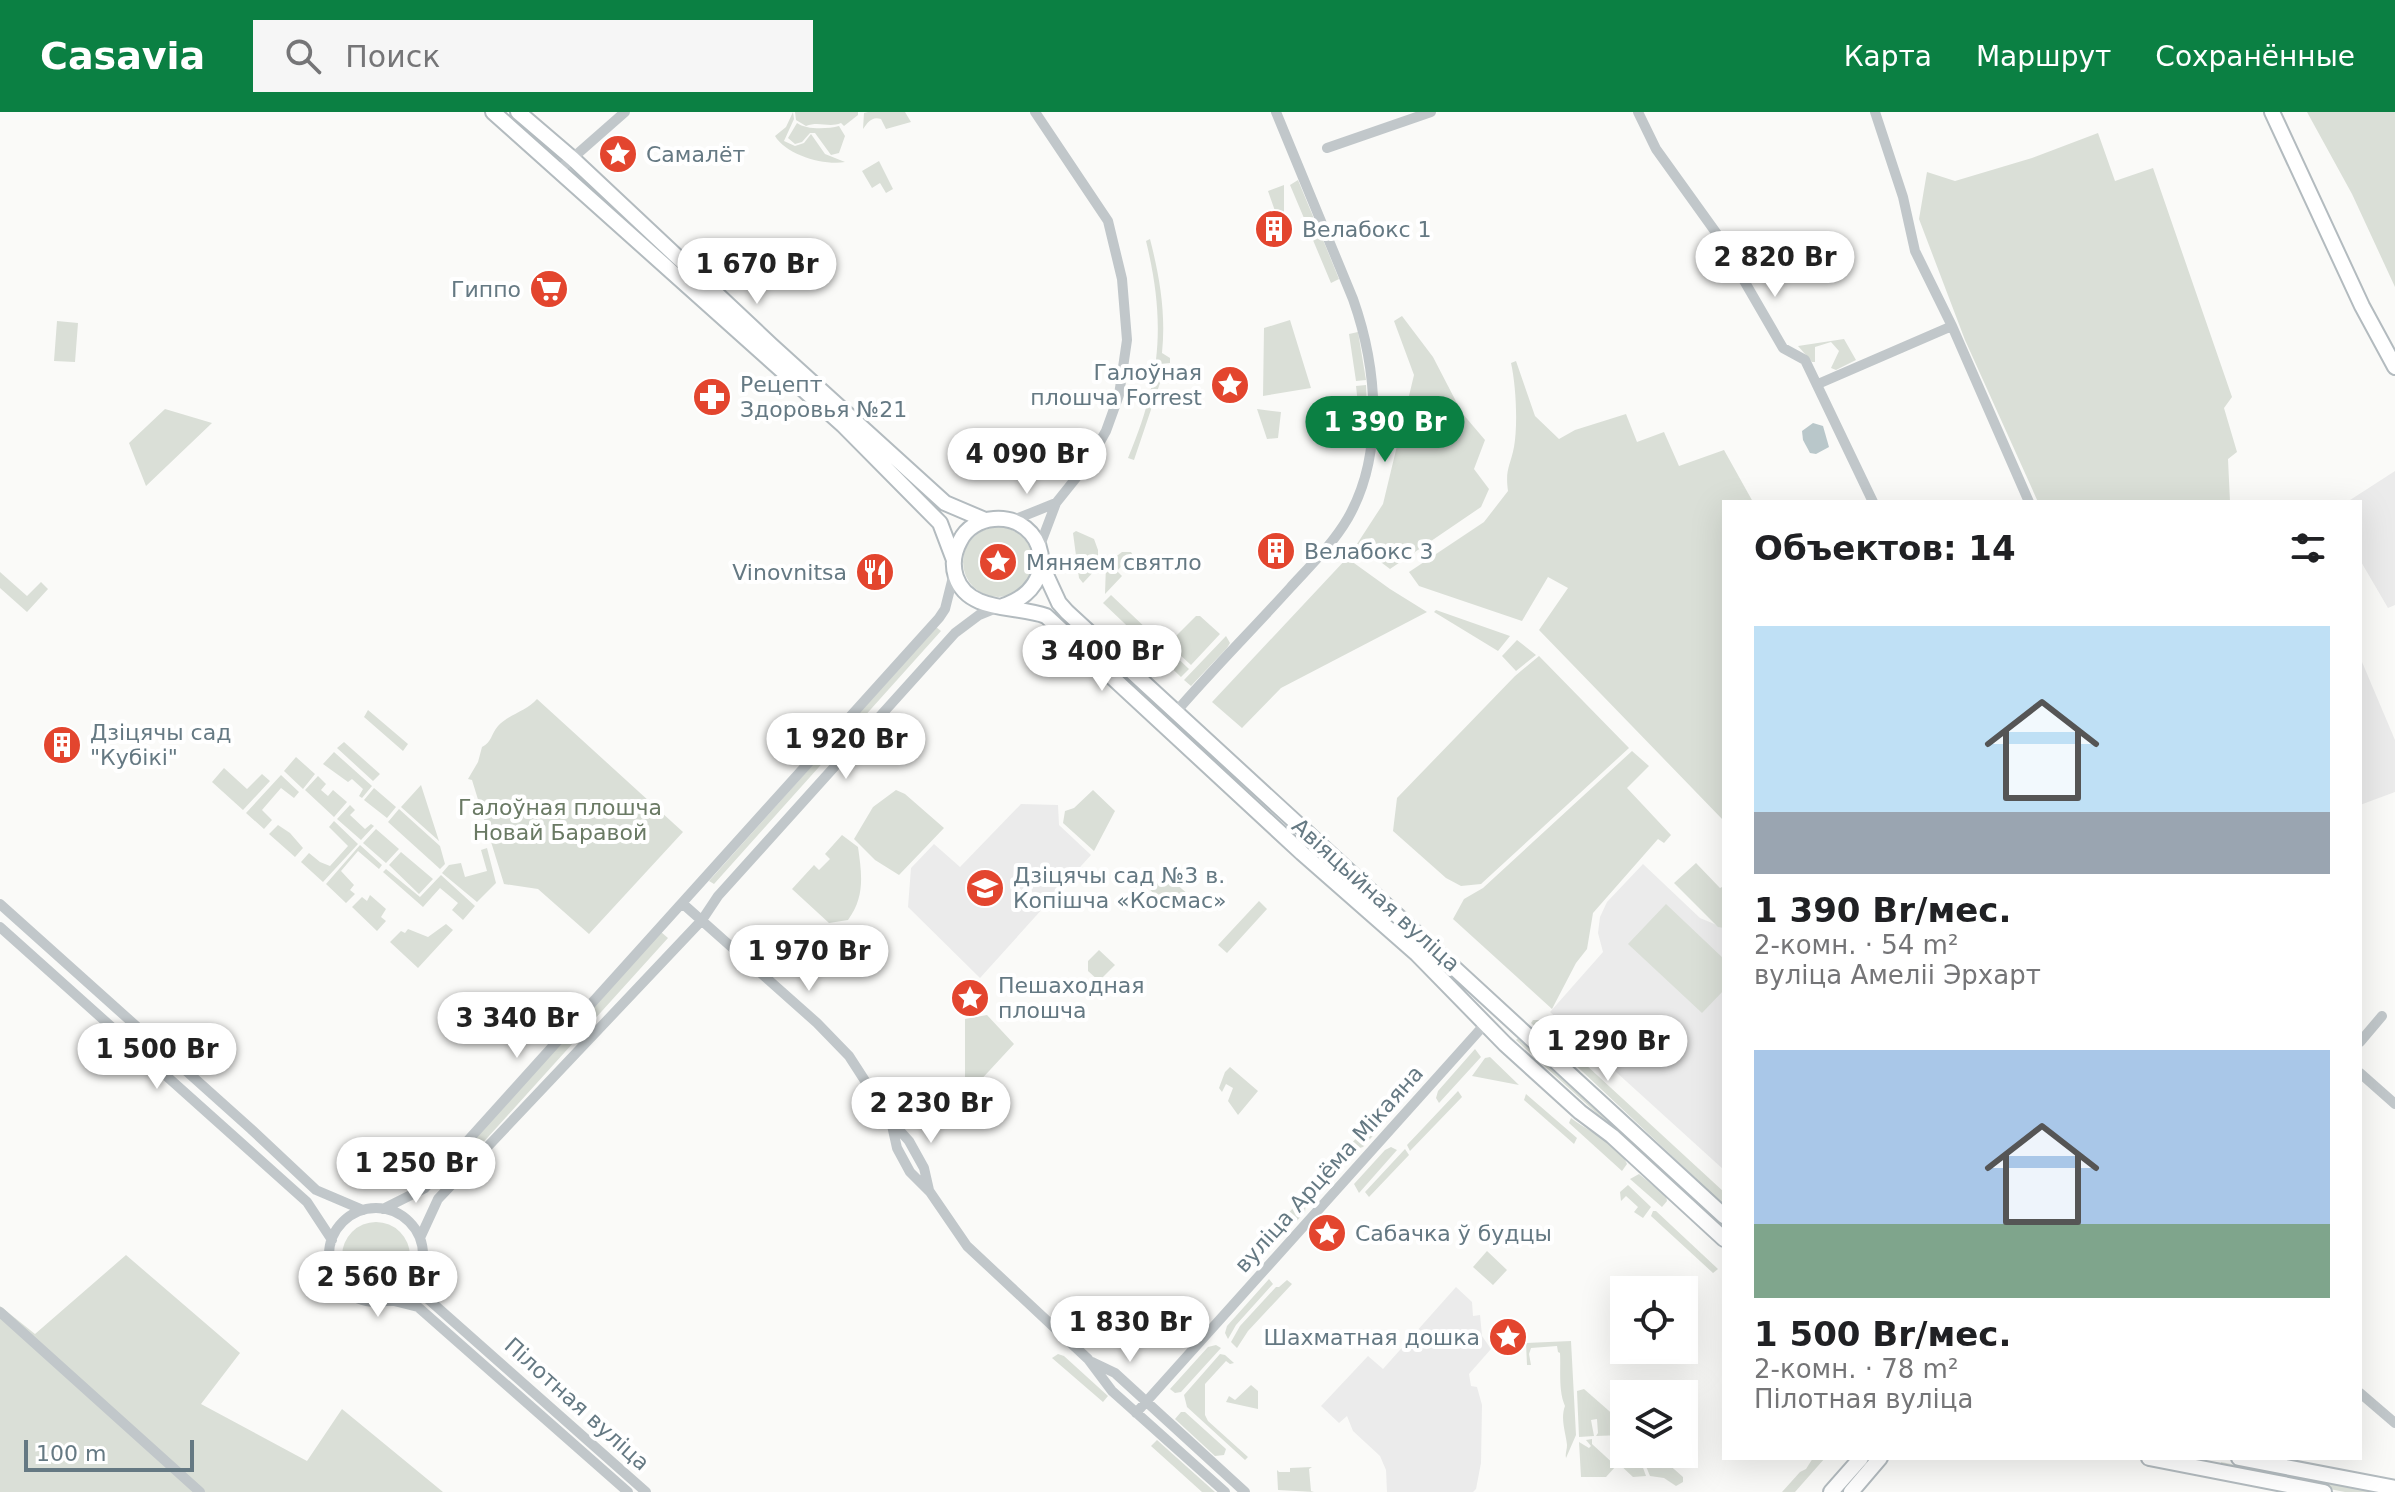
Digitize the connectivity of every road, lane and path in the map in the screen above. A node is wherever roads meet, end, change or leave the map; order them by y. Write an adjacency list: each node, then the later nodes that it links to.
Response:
1 (493, 112): 12 (main road)
2 (518, 112): 11 (main road)
3 (625, 112): 11 (street)
4 (1035, 112): 18 (street)
5 (1276, 112): 25 (street)
6 (1431, 112): 10 (street)
7 (1638, 112): 15 (street)
8 (1875, 112): 13 (street)
9 (2272, 112): 14 (main road)
10 (1327, 148)
11 (573, 159): 12 (street); 19 (main road)
12 (559, 170): 23 (main road)
13 (1952, 326): 15 (street); 17 (street)
14 (2395, 367)
15 (1818, 384): 16 (street)
16 (1872, 500)
17 (2028, 500)
18 (1056, 503): 20 (street); 21 (street)
19 (985, 520): 20 (main road); 23 (main road)
20 (1011, 521): 21 (main road)
21 (1039, 548): 22 (main road)
22 (1041, 564): 24 (main road); 25 (main road, Авіяцыйная вуліца)
23 (954, 565): 24 (main road); 26 (street)
24 (1003, 606): 28 (street); 32 (main road)
25 (1175, 713): 30 (main road, Авіяцыйная вуліца)
26 (682, 903): 28 (street); 36 (street)
27 (0, 904): 37 (street)
28 (702, 920): 40 (street); 45 (street)
29 (0, 927): 41 (street)
30 (1500, 1008): 32 (main road); 38 (main road, Авіяцыйная вуліца)
31 (2382, 1016): 33 (street)
32 (1486, 1023): 39 (main road); 47 (street, вуліца Арцёма Мікаяна)
33 (2362, 1040)
34 (2362, 1075): 35 (street)
35 (2395, 1104)
36 (383, 1209): 37 (street); 40 (street)
37 (363, 1210): 41 (street)
38 (1722, 1214)
39 (1722, 1237)
40 (420, 1238): 42 (street)
41 (332, 1240): 43 (street)
42 (417, 1278): 43 (street); 60 (street, Пілотная вуліца)
43 (390, 1300): 59 (street, Пілотная вуліца)
44 (0, 1312): 58 (street)
45 (1088, 1359): 47 (street); 48 (street)
46 (2362, 1395): 49 (street)
47 (1147, 1402): 48 (street, вуліца Арцёма Мікаяна); 62 (street)
48 (1136, 1413): 61 (street)
49 (2395, 1423)
50 (1859, 1460): 63 (main road)
51 (1878, 1460): 64 (main road)
52 (2171, 1460): 54 (main road)
53 (2251, 1460): 55 (main road)
54 (2216, 1464): 56 (main road)
55 (2275, 1464): 56 (main road); 57 (main road)
56 (2248, 1477): 65 (main road)
57 (2395, 1488)
58 (200, 1492)
59 (628, 1492)
60 (646, 1492)
61 (1225, 1492)
62 (1245, 1492)
63 (1831, 1492)
64 (1851, 1492)
65 (2324, 1492)

